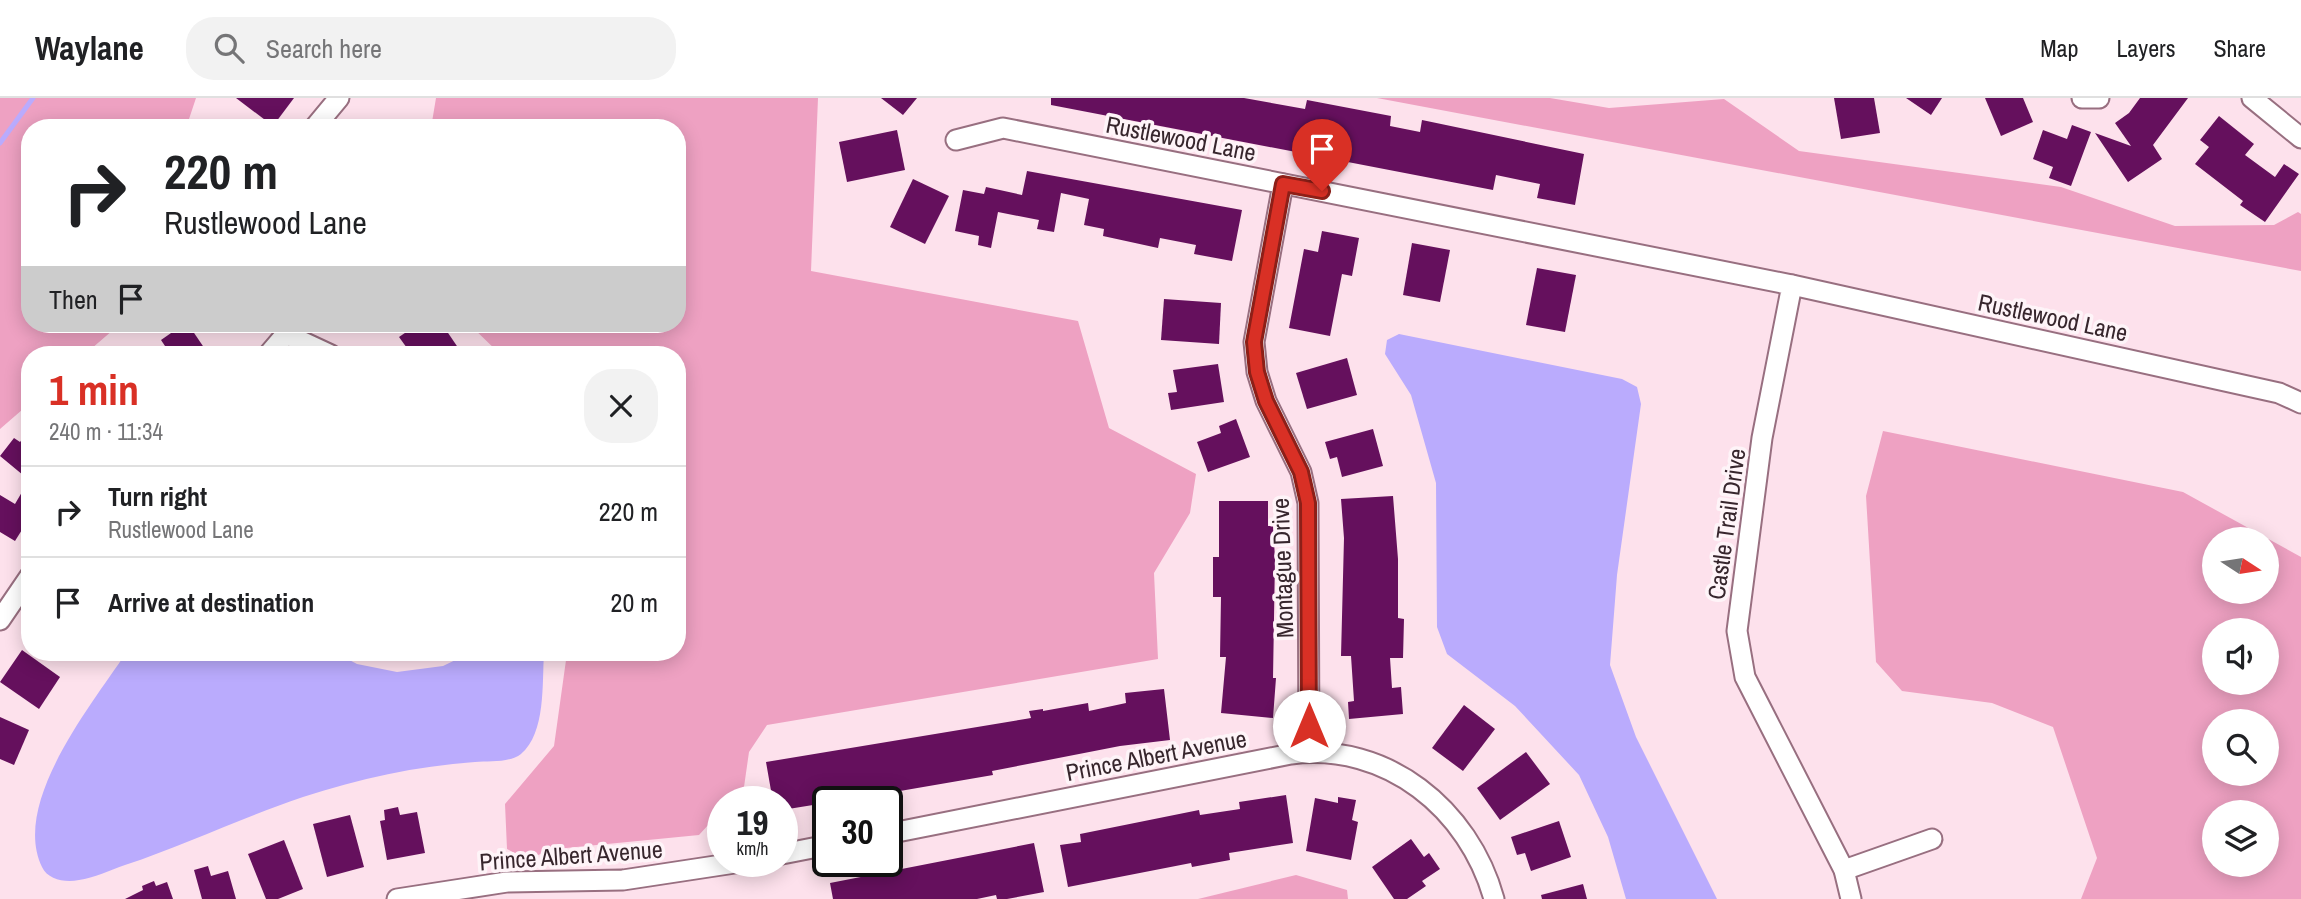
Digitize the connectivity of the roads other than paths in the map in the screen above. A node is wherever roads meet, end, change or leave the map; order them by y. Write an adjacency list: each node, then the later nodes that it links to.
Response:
1 (339, 98): 5 (street)
2 (2082, 98): 3 (street)
3 (2099, 98)
4 (2252, 98): 6 (street)
5 (322, 119)
6 (2301, 138)
7 (956, 140): 8 (street, Rustlewood Lane)
8 (1283, 184): 9 (street, Rustlewood Lane); 15 (street, Montague Drive)
9 (1792, 285): 12 (street, Rustlewood Lane); 19 (street, Castle Trail Drive)
10 (295, 333): 11 (street)
11 (316, 346)
12 (2301, 403)
13 (21, 589): 14 (street)
14 (0, 620)
15 (1309, 752): 16 (street, Prince Albert Avenue); 21 (street, Prince Albert Avenue)
16 (903, 831)
17 (1932, 839): 19 (street)
18 (707, 867): 20 (street, Prince Albert Avenue)
19 (1844, 870): 22 (street, Castle Trail Drive)
20 (397, 899)
21 (1494, 899)
22 (1851, 899)

